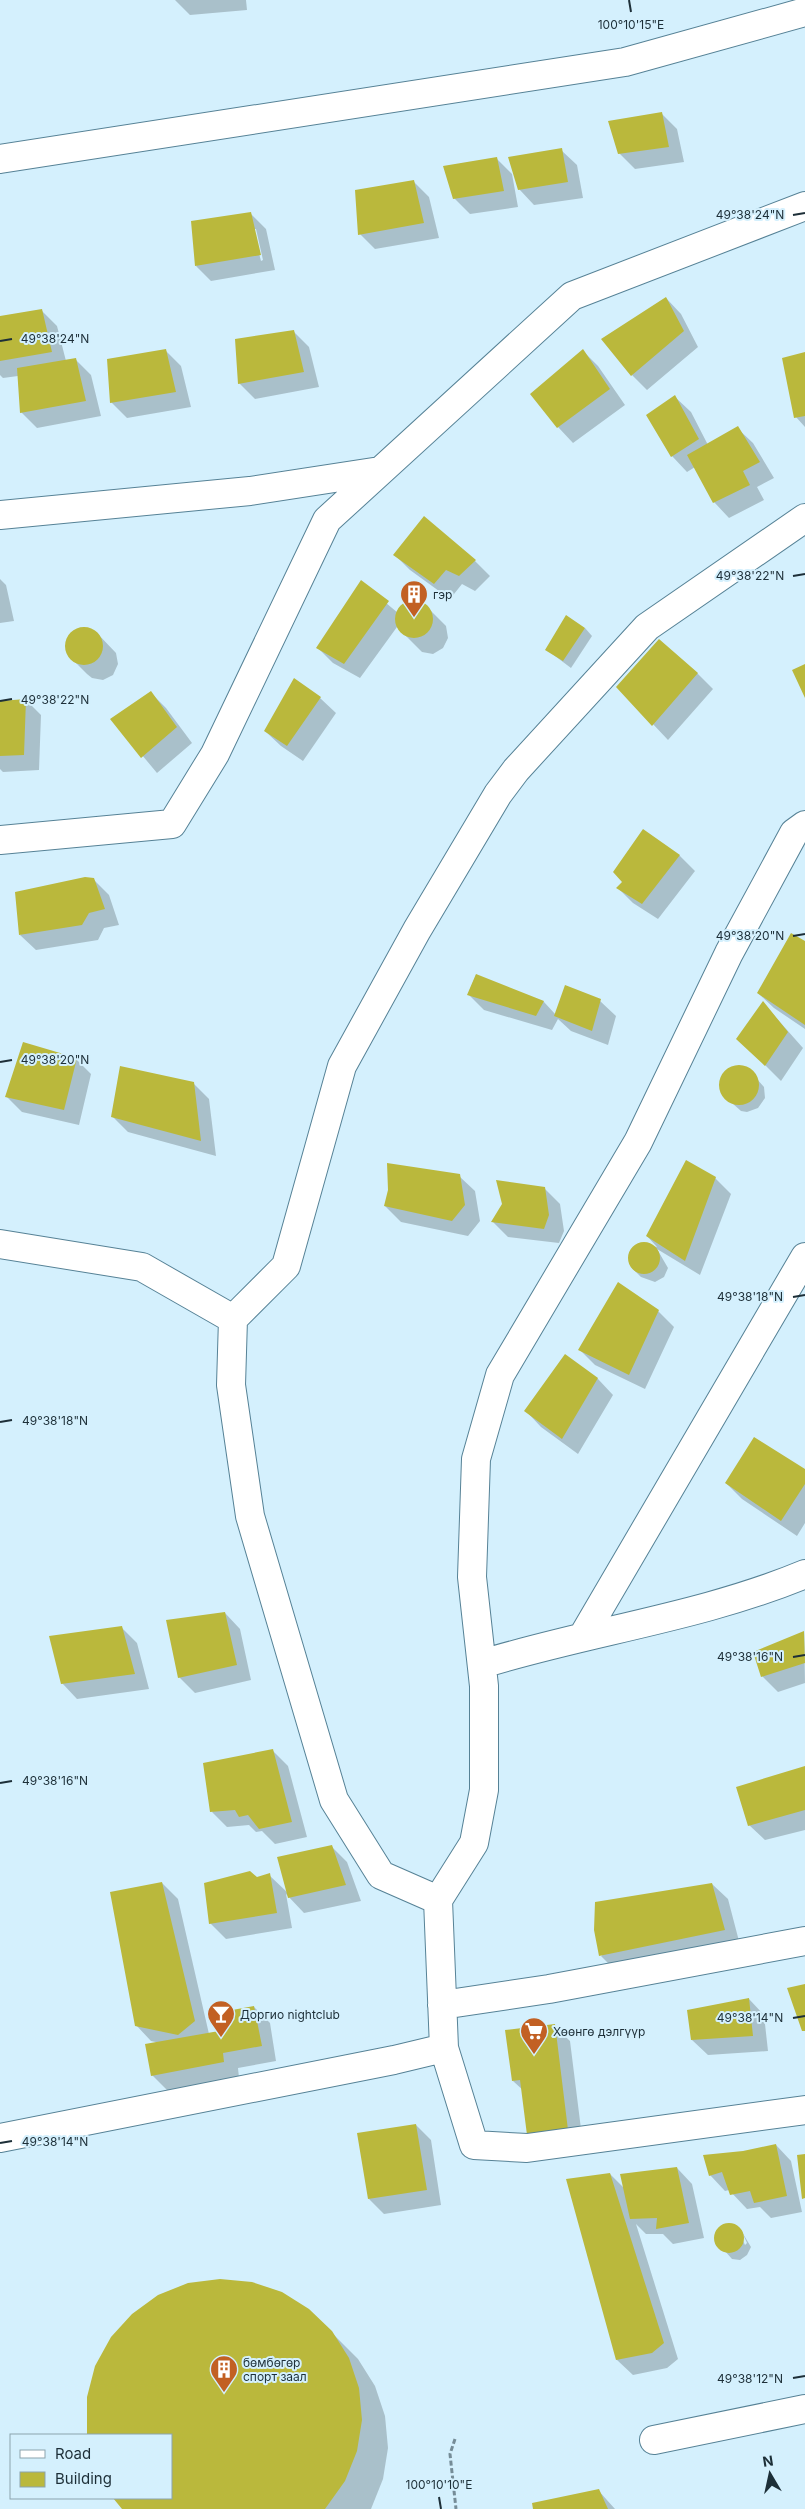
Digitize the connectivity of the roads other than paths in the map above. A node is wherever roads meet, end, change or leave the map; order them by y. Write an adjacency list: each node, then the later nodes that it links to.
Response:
1 (805, 12): 2 (street)
2 (0, 159)
3 (805, 206): 4 (street)
4 (380, 471): 5 (street); 8 (street)
5 (0, 515)
6 (805, 518): 11 (street)
7 (805, 824): 14 (street)
8 (0, 840)
9 (0, 1244): 11 (street)
10 (805, 1257): 13 (street)
11 (233, 1319): 15 (street)
12 (805, 1574): 13 (street)
13 (583, 1636): 14 (street)
14 (482, 1664): 15 (street)
15 (438, 1900): 17 (street)
16 (805, 1941): 17 (street)
17 (442, 2004): 18 (street)
18 (444, 2048): 19 (street); 20 (street)
19 (805, 2110)
20 (0, 2138)
21 (805, 2409): 22 (street)
22 (654, 2440)

